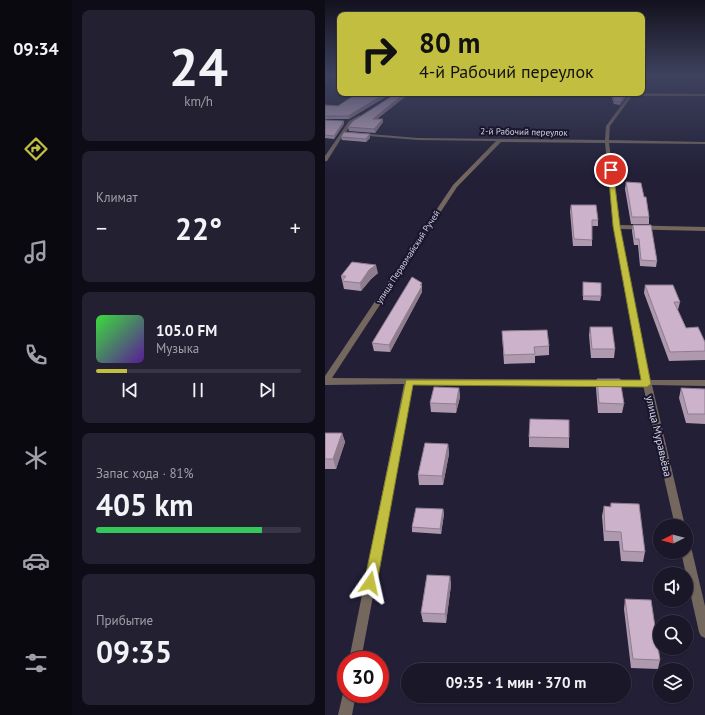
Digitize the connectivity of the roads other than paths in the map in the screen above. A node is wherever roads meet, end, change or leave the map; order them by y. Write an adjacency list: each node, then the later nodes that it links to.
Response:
1 (620, 108): 7 (street, улица Муравьёва)
2 (362, 115): 4 (street)
3 (344, 122): 4 (street)
4 (350, 122): 5 (street)
5 (343, 133): 6 (street, 2-й Рабочий переулок); 9 (street)
6 (500, 140): 7 (street, 2-й Рабочий переулок); 12 (street, улица Первомайский Ручей)
7 (607, 142): 8 (street, 2-й Рабочий переулок); 10 (street, улица Муравьёва)
8 (705, 143)
9 (325, 160)
10 (617, 226): 11 (street); 15 (street, улица Муравьёва)
11 (705, 229)
12 (325, 381): 13 (street)
13 (409, 382): 15 (street); 19 (street)
14 (705, 383): 15 (street)
15 (647, 384): 16 (street, улица Муравьёва)
16 (678, 519)
17 (688, 559): 18 (street)
18 (705, 632)
19 (357, 651)
20 (347, 703): 21 (street)
21 (345, 715)

